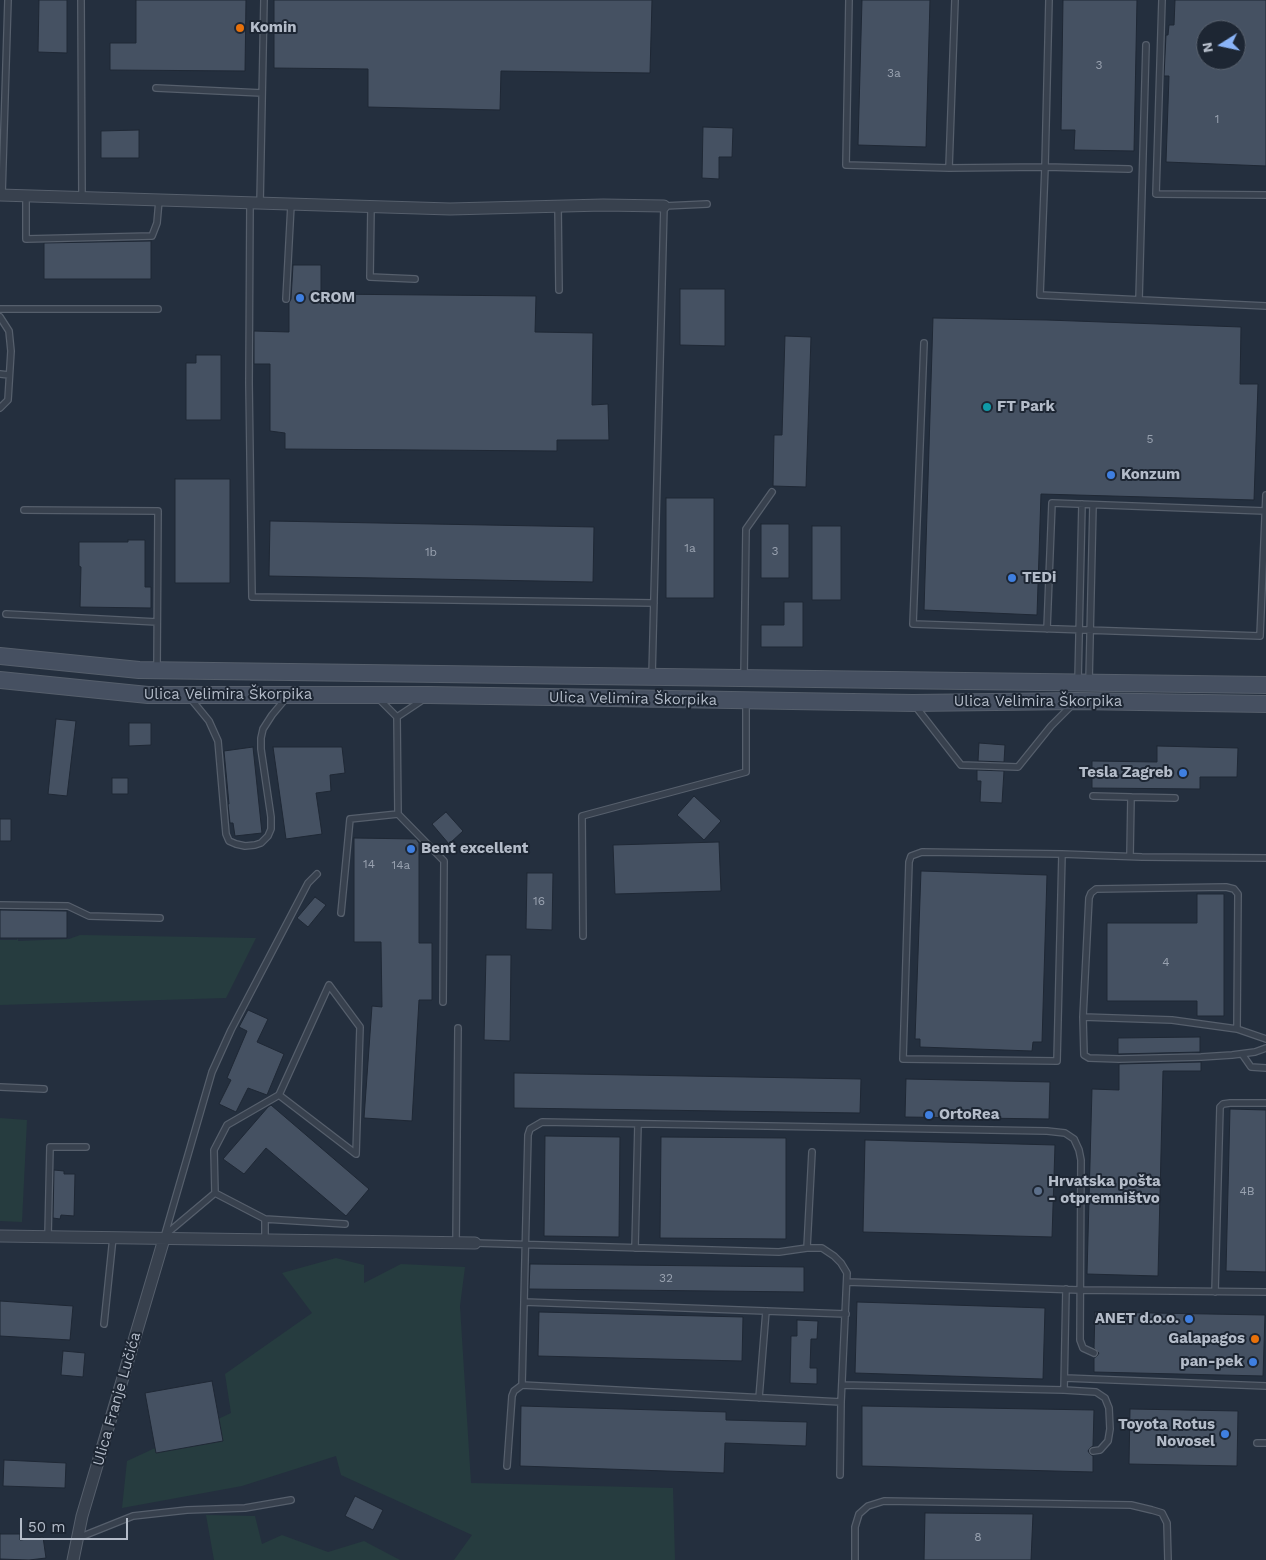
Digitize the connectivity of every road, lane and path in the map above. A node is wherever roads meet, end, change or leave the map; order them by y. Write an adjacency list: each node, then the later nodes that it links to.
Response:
1 (8, 0): 14 (lane)
2 (81, 0): 17 (lane)
3 (264, 0): 10 (lane)
4 (849, 0): 12 (lane)
5 (955, 0): 12 (lane)
6 (1049, 0): 11 (lane)
7 (1162, 0): 15 (lane)
8 (1146, 46): 28 (lane)
9 (156, 88): 10 (lane)
10 (262, 93): 19 (lane)
11 (1045, 167): 12 (lane); 13 (lane); 28 (lane)
12 (950, 168)
13 (1129, 170)
14 (1, 195): 16 (street)
15 (1266, 195)
16 (26, 196): 17 (street); 18 (lane)
17 (82, 198): 18 (street)
18 (158, 200): 19 (street)
19 (255, 204): 21 (street); 43 (lane)
20 (707, 204): 24 (lane)
21 (291, 205): 22 (street); 27 (lane)
22 (371, 206): 23 (street); 25 (lane)
23 (558, 206): 24 (street); 26 (lane)
24 (664, 206): 43 (lane)
25 (416, 279)
26 (559, 290)
27 (286, 299)
28 (1139, 300): 29 (lane)
29 (1266, 306)
30 (0, 309): 31 (lane)
31 (158, 309)
32 (0, 317): 35 (lane)
33 (924, 343): 46 (lane)
34 (0, 374): 35 (lane)
35 (9, 375): 36 (lane)
36 (0, 408)
37 (772, 492): 52 (lane)
38 (1266, 495): 42 (lane)
39 (1082, 504): 40 (lane); 46 (lane); 47 (lane)
40 (1093, 505): 42 (lane); 48 (lane)
41 (24, 510): 45 (lane)
42 (1265, 511): 48 (lane)
43 (654, 603): 51 (lane)
44 (6, 614): 45 (lane)
45 (157, 622): 50 (lane)
46 (1047, 629): 47 (lane)
47 (1078, 630): 48 (lane); 54 (lane)
48 (1090, 630): 54 (lane)
49 (0, 656): 50 (main road, Ulica Velimira Škorpika)
50 (156, 670): 51 (main road, Ulica Velimira Škorpika)
51 (652, 676): 52 (main road, Ulica Velimira Škorpika)
52 (744, 677): 54 (main road, Ulica Velimira Škorpika)
53 (0, 680): 56 (main road, Ulica Velimira Škorpika)
54 (1084, 681): 55 (main road, Ulica Velimira Škorpika)
55 (1266, 685)
56 (188, 695): 57 (main road, Ulica Velimira Škorpika); 57 (lane)
57 (288, 695): 59 (main road, Ulica Velimira Škorpika)
58 (429, 695): 59 (main road, Ulica Velimira Škorpika); 60 (main road, Ulica Velimira Škorpika); 66 (lane)
59 (375, 696): 66 (lane)
60 (746, 700): 62 (main road, Ulica Velimira Škorpika); 78 (lane)
61 (1077, 701): 62 (main road, Ulica Velimira Škorpika); 62 (lane); 63 (main road, Ulica Velimira Škorpika)
62 (913, 703)
63 (1247, 704): 64 (main road, Ulica Velimira Škorpika); 65 (main road)
64 (1266, 704)
65 (1266, 710)
66 (397, 717): 70 (lane)
67 (1093, 796): 68 (lane)
68 (1131, 797): 69 (lane); 72 (lane)
69 (1176, 798)
70 (398, 814): 76 (lane); 79 (lane)
71 (1062, 854): 71 (lane); 72 (lane)
72 (1130, 856): 73 (lane)
73 (1266, 858)
74 (317, 874): 100 (lane)
75 (0, 905): 77 (lane)
76 (342, 913)
77 (160, 918)
78 (583, 936)
79 (443, 1002)
80 (1084, 1017): 82 (lane); 82 (lane); 85 (lane)
81 (458, 1028): 102 (lane)
82 (1237, 1029): 83 (lane)
83 (1266, 1039)
84 (1266, 1048): 85 (lane)
85 (1242, 1054): 86 (lane)
86 (1266, 1068)
87 (0, 1087): 88 (lane)
88 (44, 1089)
89 (279, 1095): 89 (lane); 94 (lane)
90 (1266, 1103): 110 (lane)
91 (638, 1124): 104 (lane); 105 (lane); 109 (lane)
92 (86, 1147): 98 (lane)
93 (812, 1152): 106 (lane)
94 (215, 1193): 95 (lane); 100 (lane)
95 (265, 1218): 96 (lane); 101 (lane)
96 (345, 1224)
97 (0, 1236): 98 (street)
98 (48, 1236): 99 (street)
99 (113, 1237): 100 (street); 115 (lane)
100 (164, 1237): 101 (street); 130 (street, Ulica Franje Lučića)
101 (265, 1240): 102 (street)
102 (456, 1243): 103 (street)
103 (475, 1243): 104 (lane)
104 (526, 1245): 105 (lane); 112 (lane)
105 (635, 1248): 106 (lane)
106 (807, 1248): 107 (lane)
107 (847, 1282): 108 (lane); 114 (lane)
108 (1066, 1289): 109 (lane); 117 (lane)
109 (1079, 1290): 110 (lane); 116 (lane)
110 (1215, 1292): 111 (lane)
111 (1266, 1292)
112 (524, 1302): 113 (lane); 118 (lane)
113 (766, 1311): 114 (lane); 122 (lane)
114 (846, 1314): 119 (lane)
115 (104, 1324)
116 (1094, 1353)
117 (1065, 1378): 120 (lane); 121 (lane)
118 (522, 1385): 122 (lane); 127 (lane)
119 (842, 1385): 121 (lane); 123 (lane)
120 (1266, 1386)
121 (1064, 1390): 126 (lane)
122 (759, 1398): 123 (lane)
123 (841, 1402): 128 (lane)
124 (1257, 1443): 125 (lane)
125 (1266, 1443)
126 (1093, 1451)
127 (506, 1466)
128 (840, 1475)
129 (291, 1500): 130 (lane)
130 (76, 1539): 131 (street, Ulica Franje Lučića)
131 (73, 1560)
132 (855, 1560): 133 (lane)
133 (1168, 1560)

